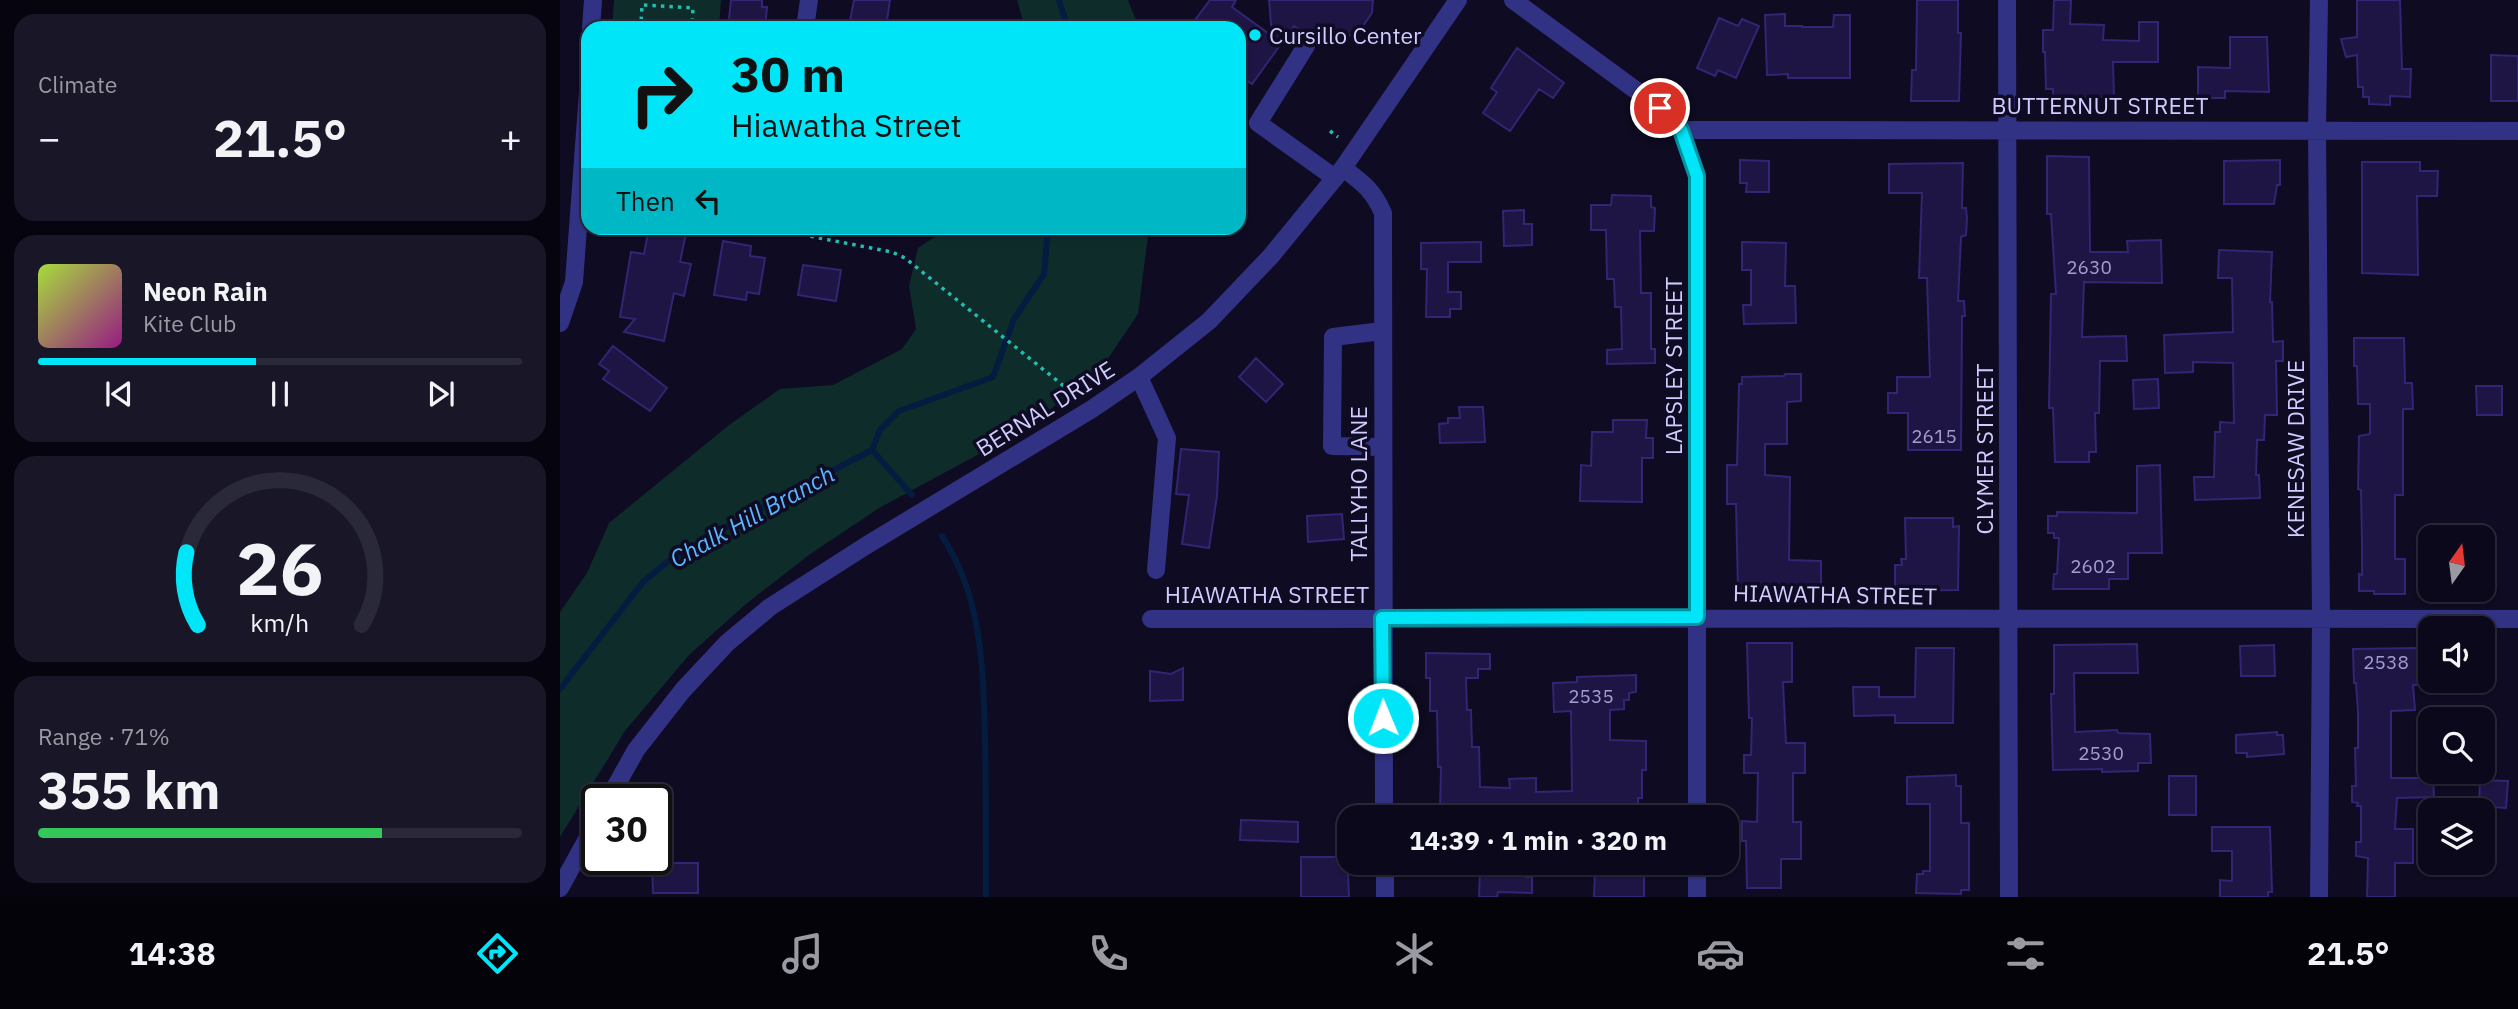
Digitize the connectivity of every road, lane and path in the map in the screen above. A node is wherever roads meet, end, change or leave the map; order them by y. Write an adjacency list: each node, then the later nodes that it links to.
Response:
1 (593, 0): 7 (street)
2 (808, 0): 10 (street)
3 (1458, 0): 18 (street, BERNAL DRIVE)
4 (1513, 0): 13 (street, LAPSLEY STREET)
5 (2007, 0): 12 (street, CLYMER STREET)
6 (2319, 0): 14 (street, KENESAW DRIVE)
7 (597, 21)
8 (641, 21): 9 (path)
9 (692, 21)
10 (806, 21)
11 (1306, 46): 18 (street, TALLYHO LANE)
12 (2008, 129): 13 (street, BUTTERNUT STREET); 14 (street, BUTTERNUT STREET); 32 (street, CLYMER STREET)
13 (1681, 130): 27 (street, LAPSLEY STREET)
14 (2317, 130): 16 (street, BUTTERNUT STREET); 30 (street, KENESAW DRIVE)
15 (1331, 131): 17 (path)
16 (2518, 131)
17 (1338, 137)
18 (1339, 173): 22 (street, TALLYHO LANE); 23 (street, BERNAL DRIVE)
19 (581, 217): 21 (street)
20 (807, 235): 24 (path)
21 (560, 323)
22 (1382, 331): 25 (street, TALLYHO LANE); 25 (street)
23 (1139, 377): 26 (street); 33 (street, BERNAL DRIVE)
24 (1075, 395)
25 (1382, 447): 28 (street, TALLYHO LANE)
26 (1156, 570)
27 (1697, 617): 28 (street, HIAWATHA STREET); 32 (street, HIAWATHA STREET); 35 (street, LAPSLEY STREET)
28 (1382, 618): 29 (street, HIAWATHA STREET); 34 (street, TALLYHO LANE)
29 (1151, 619)
30 (2321, 620): 31 (street, HIAWATHA STREET); 32 (street, HIAWATHA STREET); 43 (street, KENESAW DRIVE)
31 (2518, 620)
32 (2009, 621): 42 (street, CLYMER STREET)
33 (617, 784)
34 (1384, 805)
35 (1697, 805)
36 (581, 850): 39 (street)
37 (1385, 875): 40 (street)
38 (1697, 875): 41 (street)
39 (560, 888)
40 (1385, 897)
41 (1697, 897)
42 (2009, 897)
43 (2319, 897)

